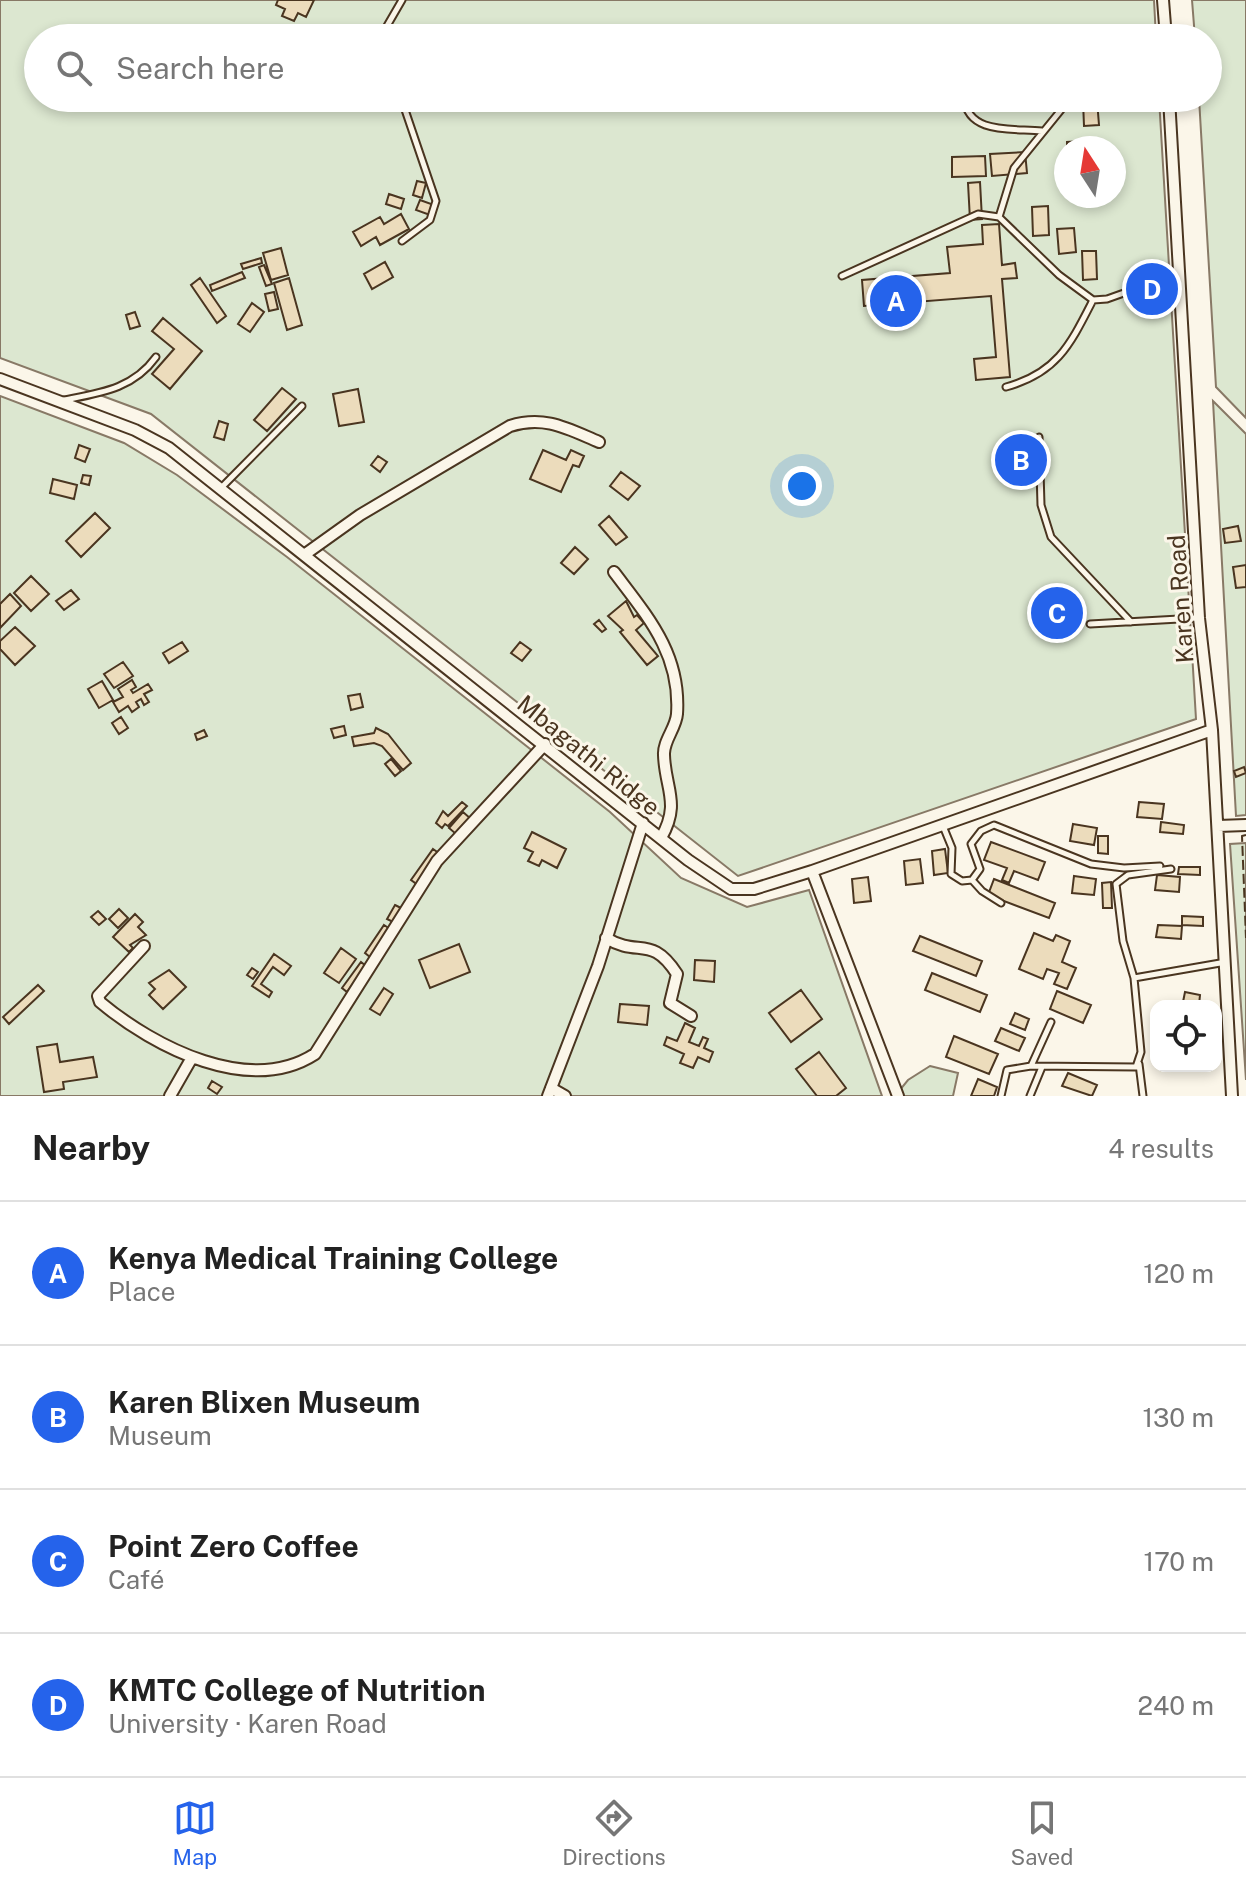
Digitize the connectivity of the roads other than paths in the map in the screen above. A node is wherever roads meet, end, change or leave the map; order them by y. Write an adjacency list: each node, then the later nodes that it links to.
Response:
1 (402, 0): 3 (lane)
2 (1163, 0): 4 (street)
3 (385, 24)
4 (1165, 24)
5 (406, 112): 11 (lane)
6 (967, 112): 9 (lane)
7 (1059, 112): 9 (lane)
8 (1170, 112): 12 (street, Karen Road)
9 (1043, 131): 10 (lane)
10 (999, 217): 13 (lane); 14 (lane)
11 (402, 241)
12 (1181, 272): 14 (lane); 25 (street, Karen Road)
13 (842, 276)
14 (1093, 300): 17 (lane)
15 (156, 357): 18 (lane)
16 (0, 379): 18 (street, Mbagathi Ridge)
17 (1006, 387)
18 (59, 401): 22 (street, Mbagathi Ridge)
19 (302, 406): 22 (lane)
20 (1039, 437): 26 (lane)
21 (599, 442): 23 (street)
22 (220, 489): 23 (street, Mbagathi Ridge)
23 (304, 555): 29 (street, Mbagathi Ridge)
24 (614, 572): 34 (street)
25 (1199, 618): 26 (lane); 28 (street, Karen Road)
26 (1131, 622): 27 (lane)
27 (1090, 624)
28 (1212, 730): 31 (street, Mbagathi Ridge); 33 (street, Karen Road)
29 (545, 744): 30 (street, Mbagathi Ridge); 46 (street)
30 (643, 823): 34 (street, Mbagathi Ridge); 40 (street)
31 (943, 825): 37 (street, Mbagathi Ridge); 38 (lane)
32 (1246, 825): 33 (street)
33 (1218, 826): 42 (street, Karen Road)
34 (661, 838): 37 (street, Mbagathi Ridge)
35 (1160, 866): 38 (lane)
36 (1171, 869): 43 (lane)
37 (812, 871): 53 (street)
38 (972, 880): 39 (lane)
39 (1001, 903)
40 (606, 938): 44 (street); 50 (street)
41 (144, 946): 46 (street)
42 (1227, 962): 43 (lane); 57 (street, Karen Road)
43 (1134, 978): 47 (lane)
44 (691, 1016)
45 (1051, 1022): 48 (lane)
46 (190, 1061): 51 (street)
47 (1139, 1064): 49 (lane); 56 (lane)
48 (1031, 1066): 49 (lane); 54 (lane)
49 (1042, 1067): 55 (lane)
50 (549, 1092): 52 (street)
51 (170, 1096)
52 (565, 1096)
53 (898, 1096)
54 (1001, 1096)
55 (1030, 1096)
56 (1143, 1096)
57 (1232, 1096)

